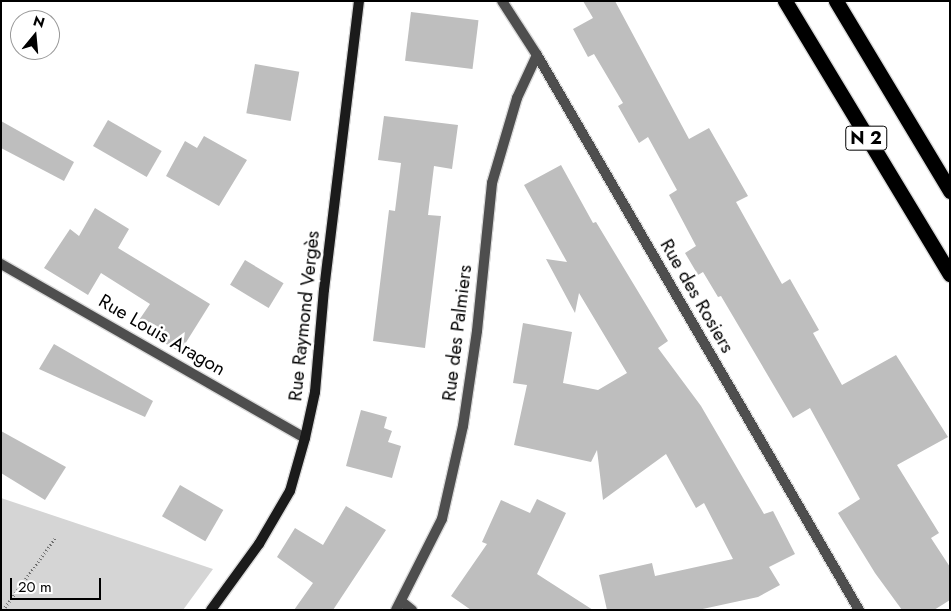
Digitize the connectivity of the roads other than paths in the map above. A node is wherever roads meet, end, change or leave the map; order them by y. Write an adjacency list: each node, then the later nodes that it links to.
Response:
1 (359, 1): 9 (main road, Rue Raymond Vergès)
2 (502, 1): 5 (street, Rue des Rosiers)
3 (785, 1): 8 (highway, N 2)
4 (836, 1): 6 (highway, N 2)
5 (537, 55): 10 (street, Rue des Palmiers); 13 (street, Rue des Rosiers)
6 (950, 191)
7 (1, 264): 9 (street, Rue Louis Aragon)
8 (950, 274)
9 (305, 438): 11 (main road, Rue Raymond Vergès)
10 (399, 606): 12 (street)
11 (210, 610)
12 (412, 610)
13 (859, 610)

